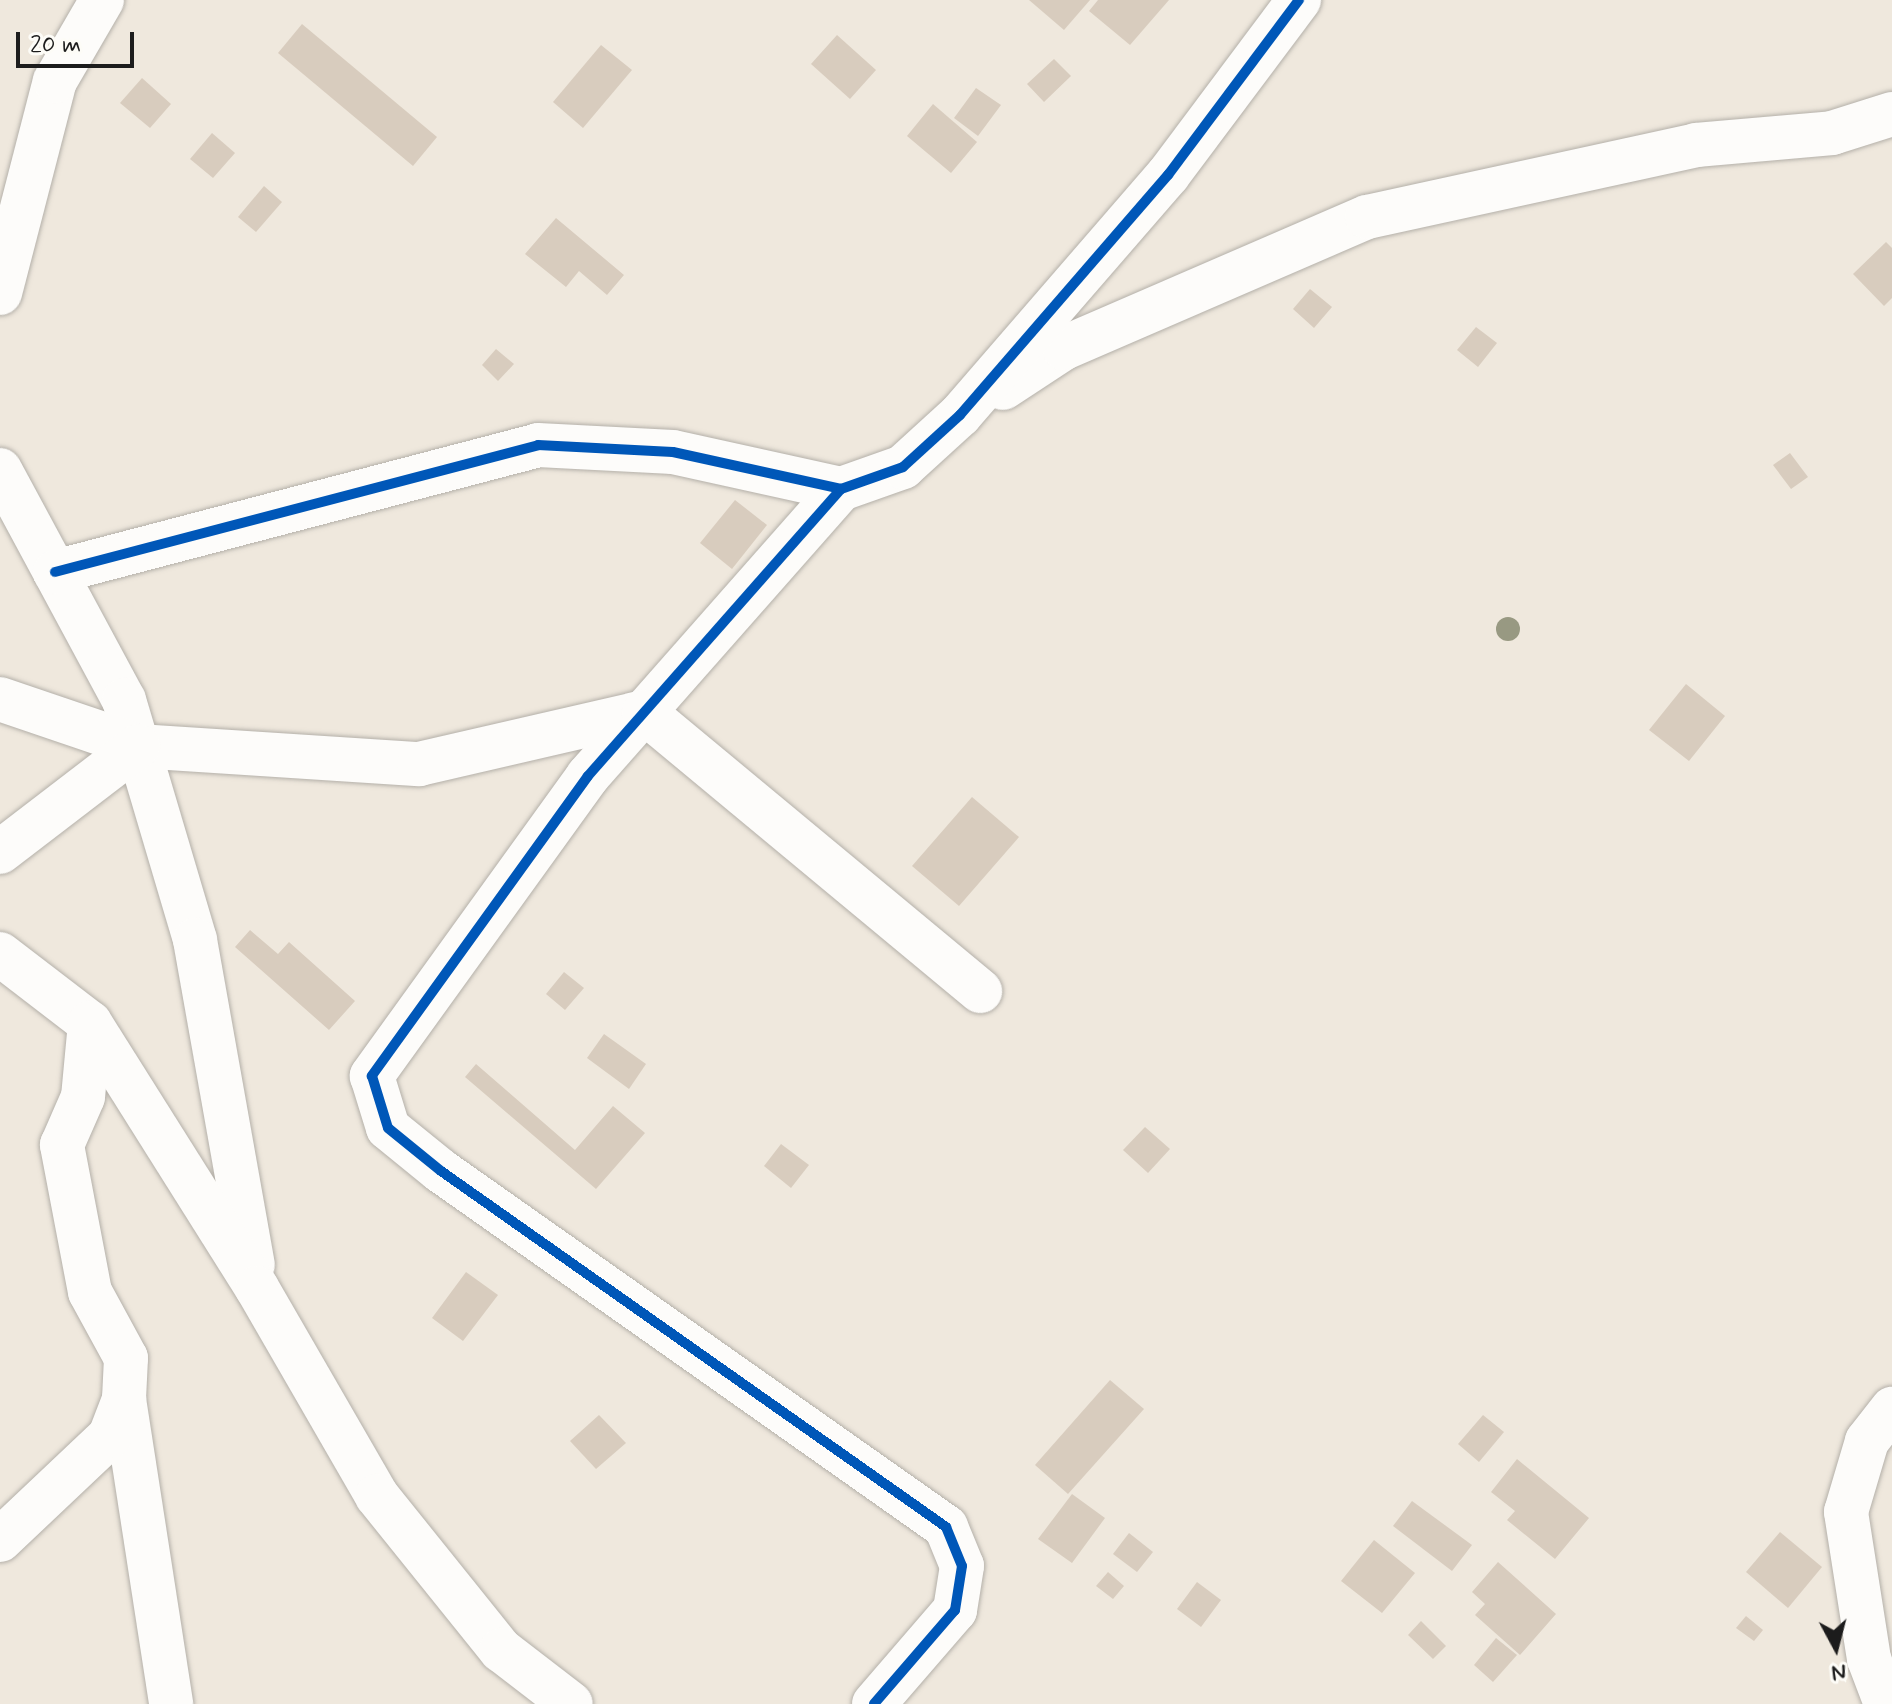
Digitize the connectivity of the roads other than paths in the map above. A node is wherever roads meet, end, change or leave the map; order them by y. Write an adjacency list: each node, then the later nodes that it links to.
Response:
1 (102, 0): 4 (street)
2 (1299, 0): 5 (street)
3 (1892, 114): 5 (street)
4 (0, 293)
5 (960, 415): 7 (street)
6 (0, 470): 8 (street)
7 (841, 489): 8 (street); 10 (street)
8 (55, 572): 11 (street)
9 (0, 699): 11 (street)
10 (644, 712): 11 (street); 14 (street); 22 (street)
11 (138, 746): 12 (street); 16 (street)
12 (0, 852)
13 (0, 954): 15 (street)
14 (980, 991)
15 (90, 1023): 16 (street); 17 (street)
16 (257, 1288): 21 (street)
17 (124, 1399): 19 (street); 20 (street)
18 (1892, 1409): 23 (street)
19 (0, 1540)
20 (171, 1704)
21 (571, 1704)
22 (874, 1704)
23 (1886, 1704)

